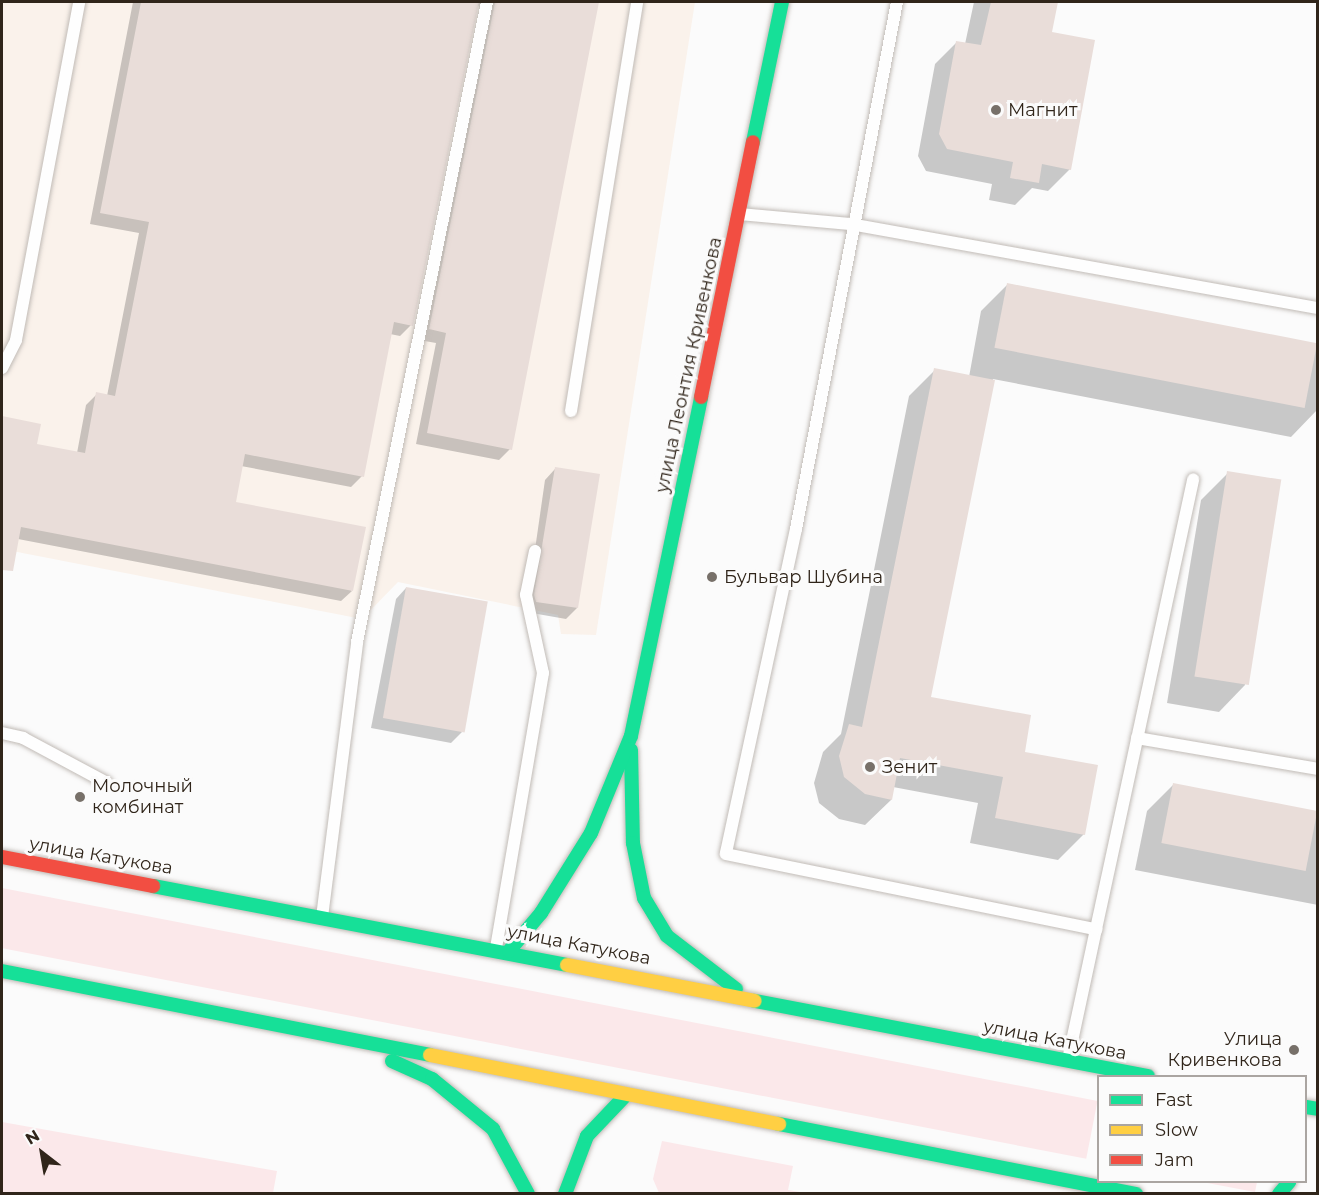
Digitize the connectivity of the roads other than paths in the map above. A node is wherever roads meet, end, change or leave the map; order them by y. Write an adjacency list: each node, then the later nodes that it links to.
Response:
1 (79, 2): 9 (lane)
2 (487, 2): 19 (lane)
3 (638, 2): 10 (lane)
4 (782, 2): 6 (main road, улица Леонтия Кривенкова)
5 (897, 2): 7 (lane)
6 (738, 214): 7 (lane); 14 (main road, улица Леонтия Кривенкова)
7 (850, 224): 8 (lane); 20 (lane)
8 (1317, 308)
9 (2, 368)
10 (571, 411)
11 (1193, 479): 15 (lane)
12 (535, 551): 21 (lane)
13 (2, 733): 17 (lane)
14 (631, 736): 21 (main road); 23 (main road)
15 (1137, 738): 16 (lane); 20 (lane)
16 (1317, 770)
17 (107, 783)
18 (2, 857): 19 (main road, улица Катукова)
19 (322, 917): 21 (main road, улица Катукова)
20 (1096, 929): 25 (lane)
21 (502, 949): 23 (main road, улица Катукова)
22 (2, 971): 24 (main road)
23 (749, 997): 25 (main road, улица Катукова)
24 (341, 1038): 27 (main road); 28 (main road)
25 (1067, 1062): 26 (main road, улица Катукова)
26 (1137, 1075)
27 (626, 1096): 29 (main road); 30 (main road)
28 (528, 1194)
29 (565, 1194)
30 (1136, 1194)

